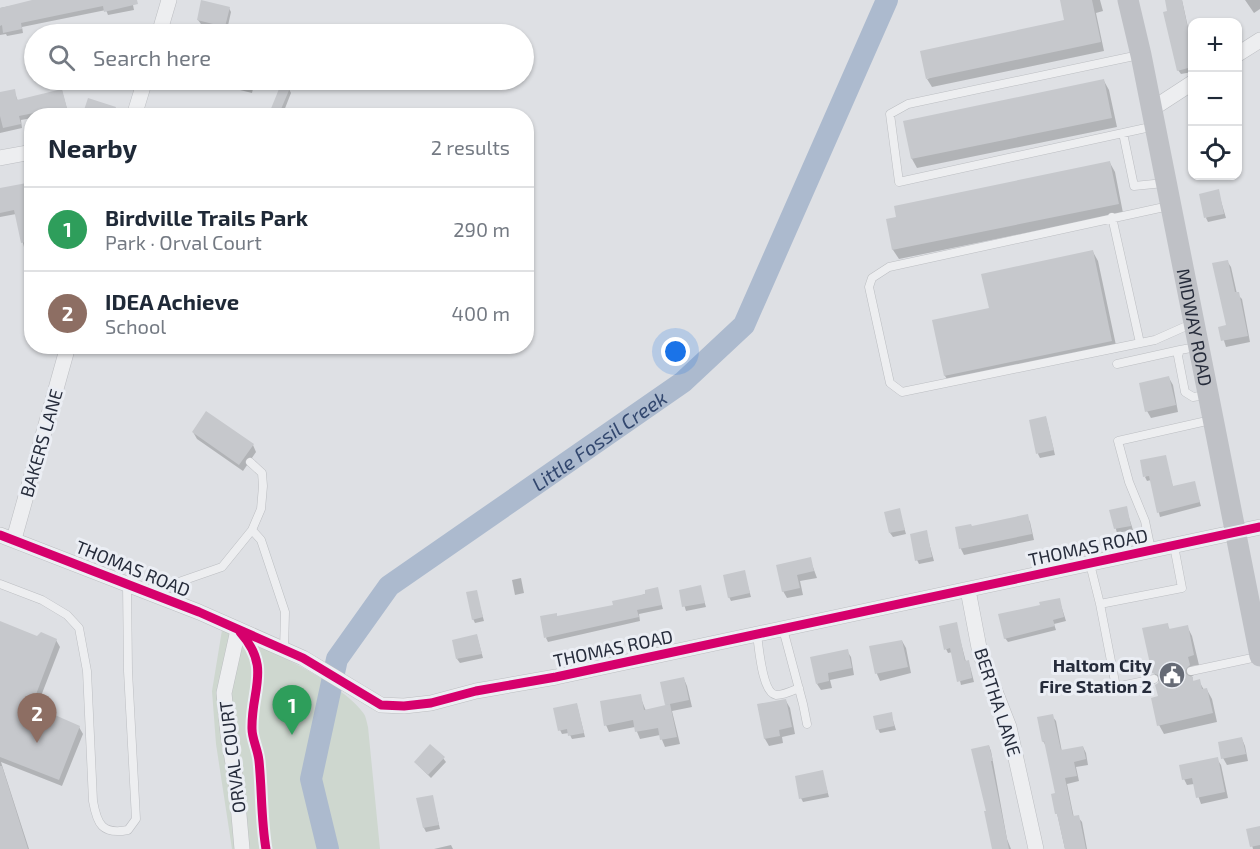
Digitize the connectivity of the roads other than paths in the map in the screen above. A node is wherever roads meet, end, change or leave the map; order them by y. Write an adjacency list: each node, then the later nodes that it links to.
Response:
1 (169, 0): 3 (street)
2 (1128, 0): 6 (main road, MIDWAY ROAD)
3 (162, 24)
4 (1260, 40): 5 (street)
5 (1242, 51)
6 (1141, 55): 10 (main road, MIDWAY ROAD); 11 (lane)
7 (1188, 87): 10 (street)
8 (142, 90): 9 (street)
9 (136, 108)
10 (1153, 118): 11 (lane); 14 (main road, MIDWAY ROAD)
11 (1123, 133): 14 (lane)
12 (24, 154): 13 (street)
13 (0, 158)
14 (1165, 183): 15 (main road, MIDWAY ROAD)
15 (1170, 206): 16 (lane); 17 (main road, MIDWAY ROAD)
16 (1112, 217): 18 (lane); 18 (lane)
17 (1193, 323): 18 (lane); 19 (main road, MIDWAY ROAD)
18 (1140, 343)
19 (1189, 348): 21 (lane); 22 (main road, MIDWAY ROAD)
20 (65, 354): 27 (street, BAKERS LANE)
21 (1117, 364)
22 (1213, 420): 26 (main road, MIDWAY ROAD); 29 (lane)
23 (250, 462): 25 (lane)
24 (1260, 527): 26 (street, THOMAS ROAD)
25 (252, 531): 34 (lane); 39 (lane)
26 (1235, 532): 28 (street, THOMAS ROAD); 40 (main road, MIDWAY ROAD)
27 (7, 537): 32 (street, THOMAS ROAD)
28 (1174, 546): 29 (street, THOMAS ROAD); 35 (lane)
29 (1151, 550): 30 (street, THOMAS ROAD)
30 (1090, 564): 33 (street, THOMAS ROAD); 35 (lane)
31 (0, 584): 32 (lane)
32 (127, 584): 34 (street, THOMAS ROAD)
33 (968, 590): 36 (street, THOMAS ROAD); 46 (street, BERTHA LANE)
34 (149, 592): 37 (street, THOMAS ROAD)
35 (1100, 604): 42 (lane)
36 (783, 629): 38 (street, THOMAS ROAD); 43 (lane)
37 (238, 630): 39 (street, THOMAS ROAD); 45 (street, ORVAL COURT)
38 (757, 634): 39 (street, THOMAS ROAD); 43 (lane)
39 (284, 650)
40 (1260, 656): 41 (lane)
41 (1191, 671)
42 (1154, 679)
43 (799, 688): 44 (lane)
44 (807, 724)
45 (242, 849)
46 (1036, 849)

